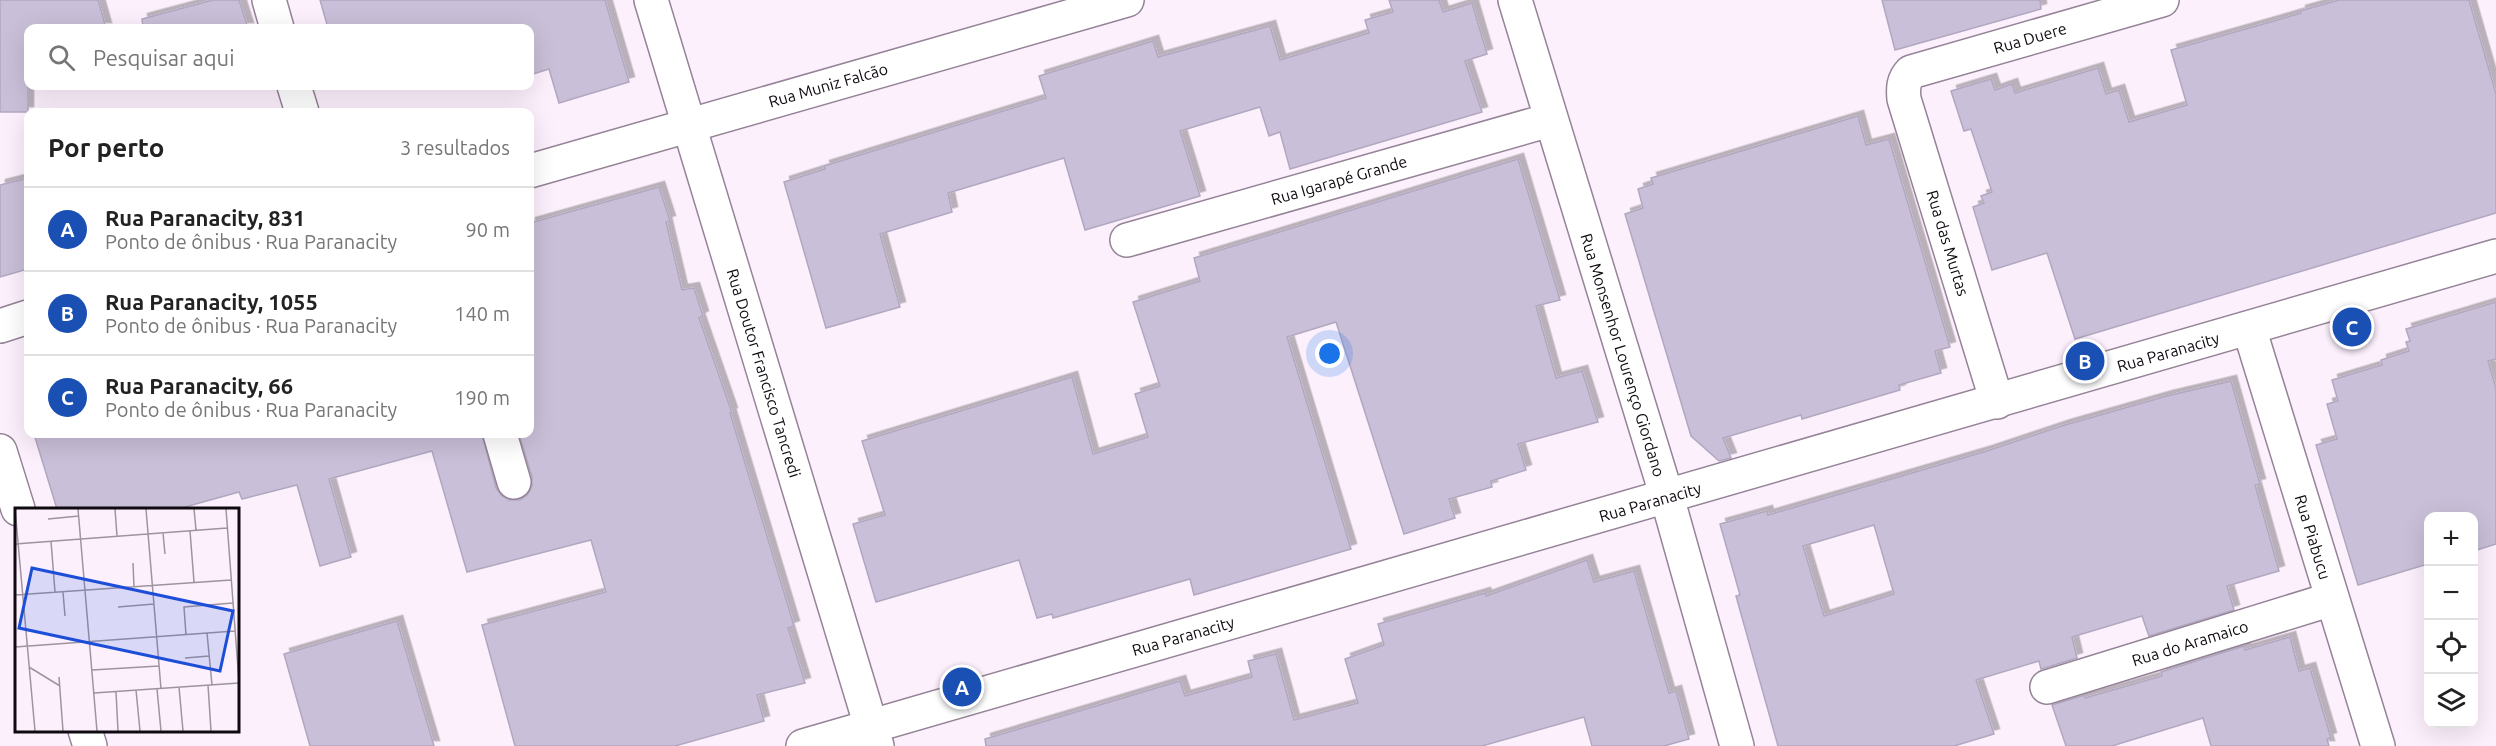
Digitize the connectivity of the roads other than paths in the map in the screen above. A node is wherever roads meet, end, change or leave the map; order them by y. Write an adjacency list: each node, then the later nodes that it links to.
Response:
1 (269, 0): 6 (street)
2 (651, 0): 11 (street, Rua Doutor Francisco Tancredi)
3 (1127, 0): 11 (street, Rua Muniz Falcão)
4 (1515, 0): 10 (street, Rua Monsenhor Lourenço Giordano)
5 (2162, 0): 7 (street, Rua Duere)
6 (276, 24)
7 (1904, 83): 18 (street, Rua das Murtas)
8 (295, 90): 9 (street)
9 (301, 108)
10 (1550, 120): 13 (street, Rua Igarapé Grande); 22 (street, Rua Monsenhor Lourenço Giordano)
11 (690, 125): 12 (street, Rua Muniz Falcão); 27 (street, Rua Doutor Francisco Tancredi)
12 (534, 170)
13 (1127, 240)
14 (2496, 256): 17 (street, Rua Paranacity)
15 (24, 318): 16 (street)
16 (0, 326)
17 (2249, 328): 18 (street, Rua Paranacity); 24 (street, Rua Piabucu)
18 (1997, 402): 22 (street, Rua Paranacity)
19 (501, 438): 21 (street)
20 (0, 451): 23 (street)
21 (514, 482)
22 (1667, 497): 27 (street, Rua Paranacity); 30 (street, Rua Monsenhor Lourenço Giordano)
23 (18, 508)
24 (2332, 599): 25 (street, Rua do Aramaico); 31 (street, Rua Piabucu)
25 (2047, 687)
26 (86, 731): 28 (street)
27 (874, 736): 29 (street, Rua Paranacity)
28 (90, 746)
29 (803, 746)
30 (1737, 746)
31 (2378, 746)

